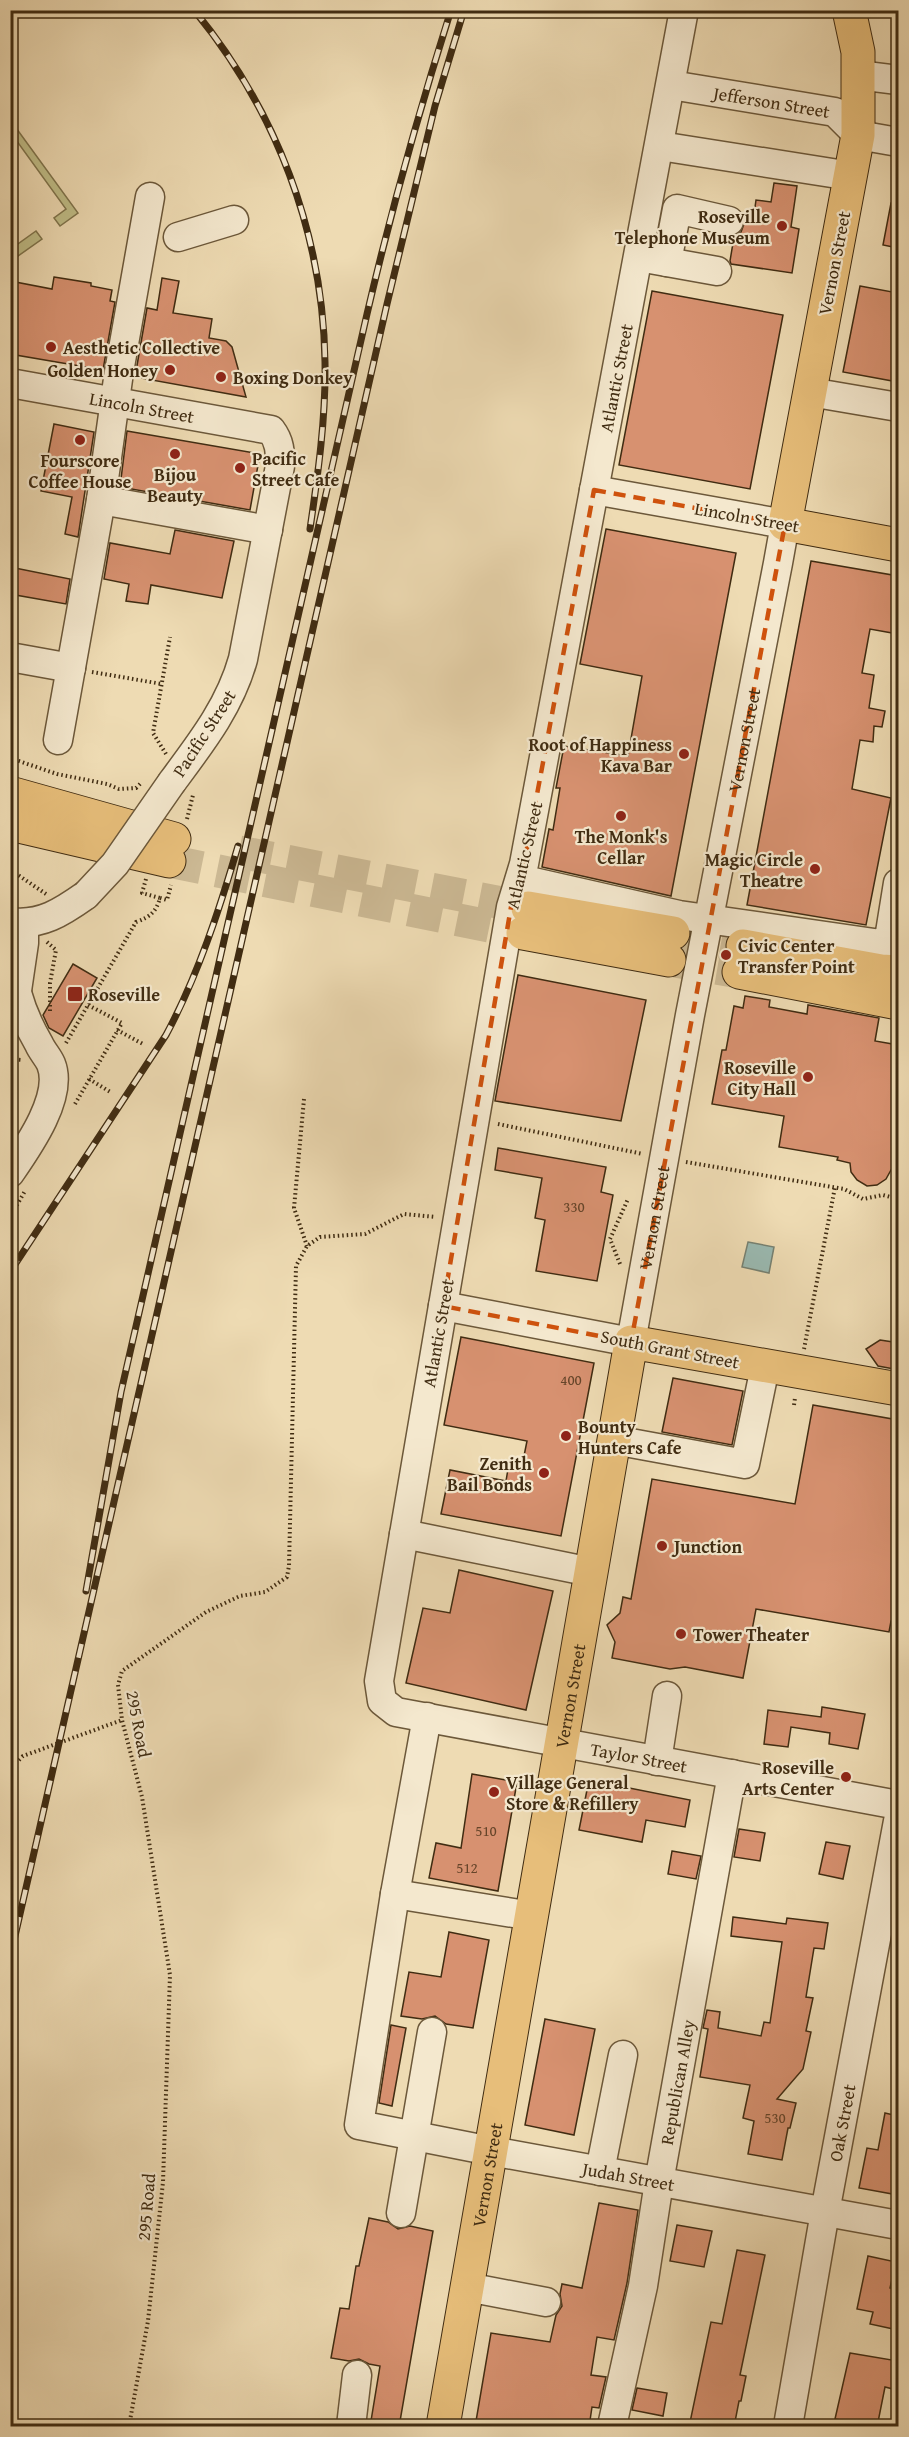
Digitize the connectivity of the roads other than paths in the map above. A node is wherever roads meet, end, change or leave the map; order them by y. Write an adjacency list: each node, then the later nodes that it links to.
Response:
1 (684, 10): 5 (street, Atlantic Street)
2 (849, 10): 3 (main road, Vernon Street)
3 (858, 75): 4 (street); 6 (main road, Vernon Street)
4 (898, 80)
5 (671, 85): 6 (street, Jefferson Street); 8 (street, Atlantic Street)
6 (858, 135): 7 (street); 9 (main road, Vernon Street)
7 (898, 142)
8 (660, 146): 9 (street); 14 (street, Atlantic Street)
9 (851, 176): 18 (main road, Vernon Street)
10 (150, 197): 19 (street)
11 (234, 220): 13 (street)
12 (729, 221): 15 (street)
13 (178, 237)
14 (639, 257): 15 (street); 22 (street, Atlantic Street)
15 (667, 262): 16 (street)
16 (717, 272)
17 (10, 384): 19 (street, Lincoln Street)
18 (810, 392): 20 (street); 24 (main road, Vernon Street)
19 (117, 403): 21 (street, Lincoln Street); 23 (street)
20 (898, 407)
21 (271, 430): 25 (street, Pacific Street)
22 (594, 490): 24 (street, Lincoln Street); 35 (street, Atlantic Street)
23 (102, 500): 25 (street); 28 (street)
24 (785, 524): 26 (main road, Lincoln Street); 37 (street, Vernon Street)
25 (268, 530): 36 (street, Pacific Street, bridge)
26 (898, 545)
27 (10, 657): 28 (street)
28 (71, 668): 29 (street)
29 (58, 740)
30 (10, 778): 32 (main road)
31 (10, 793): 32 (main road)
32 (52, 806): 33 (main road)
33 (10, 824)
34 (898, 884): 39 (street)
35 (524, 907): 37 (street); 38 (main road); 44 (street, Atlantic Street)
36 (34, 920): 40 (street)
37 (709, 920): 39 (street); 45 (street, Vernon Street)
38 (671, 947)
39 (895, 953): 41 (main road)
40 (17, 993): 42 (street); 43 (street)
41 (898, 1003)
42 (10, 1034)
43 (10, 1173)
44 (443, 1306): 45 (street, South Grant Street); 49 (street, Atlantic Street)
45 (631, 1342): 46 (main road, South Grant Street); 48 (main road, Vernon Street)
46 (765, 1367): 47 (main road, South Grant Street); 48 (street)
47 (898, 1389)
48 (614, 1440): 50 (main road, Vernon Street)
49 (404, 1534): 50 (street); 52 (street, Atlantic Street)
50 (591, 1572): 54 (main road, Vernon Street)
51 (667, 1696): 55 (street)
52 (382, 1701): 53 (street, Taylor Street)
53 (427, 1717): 54 (street, Taylor Street); 59 (street)
54 (562, 1742): 55 (street, Taylor Street); 60 (main road, Vernon Street)
55 (657, 1761): 56 (street, Taylor Street)
56 (732, 1774): 57 (street, Taylor Street); 66 (street, Republican Alley)
57 (898, 1805)
58 (898, 1821): 67 (street, Oak Street)
59 (395, 1894): 60 (street); 63 (street, Judah Street)
60 (531, 1916): 64 (main road, Vernon Street)
61 (432, 2032): 63 (street)
62 (623, 2055): 65 (street)
63 (415, 2136): 64 (street, Judah Street); 68 (street)
64 (490, 2151): 65 (street, Judah Street); 70 (main road, Vernon Street)
65 (600, 2171): 66 (street, Judah Street)
66 (659, 2182): 67 (street, Judah Street); 75 (street, Republican Alley)
67 (825, 2212): 69 (street, Judah Street); 76 (street, Oak Street)
68 (401, 2213)
69 (898, 2225)
70 (467, 2287): 71 (street); 74 (main road, Vernon Street)
71 (546, 2302)
72 (357, 2375): 73 (street)
73 (351, 2427)
74 (442, 2427)
75 (612, 2427)
76 (788, 2427)

